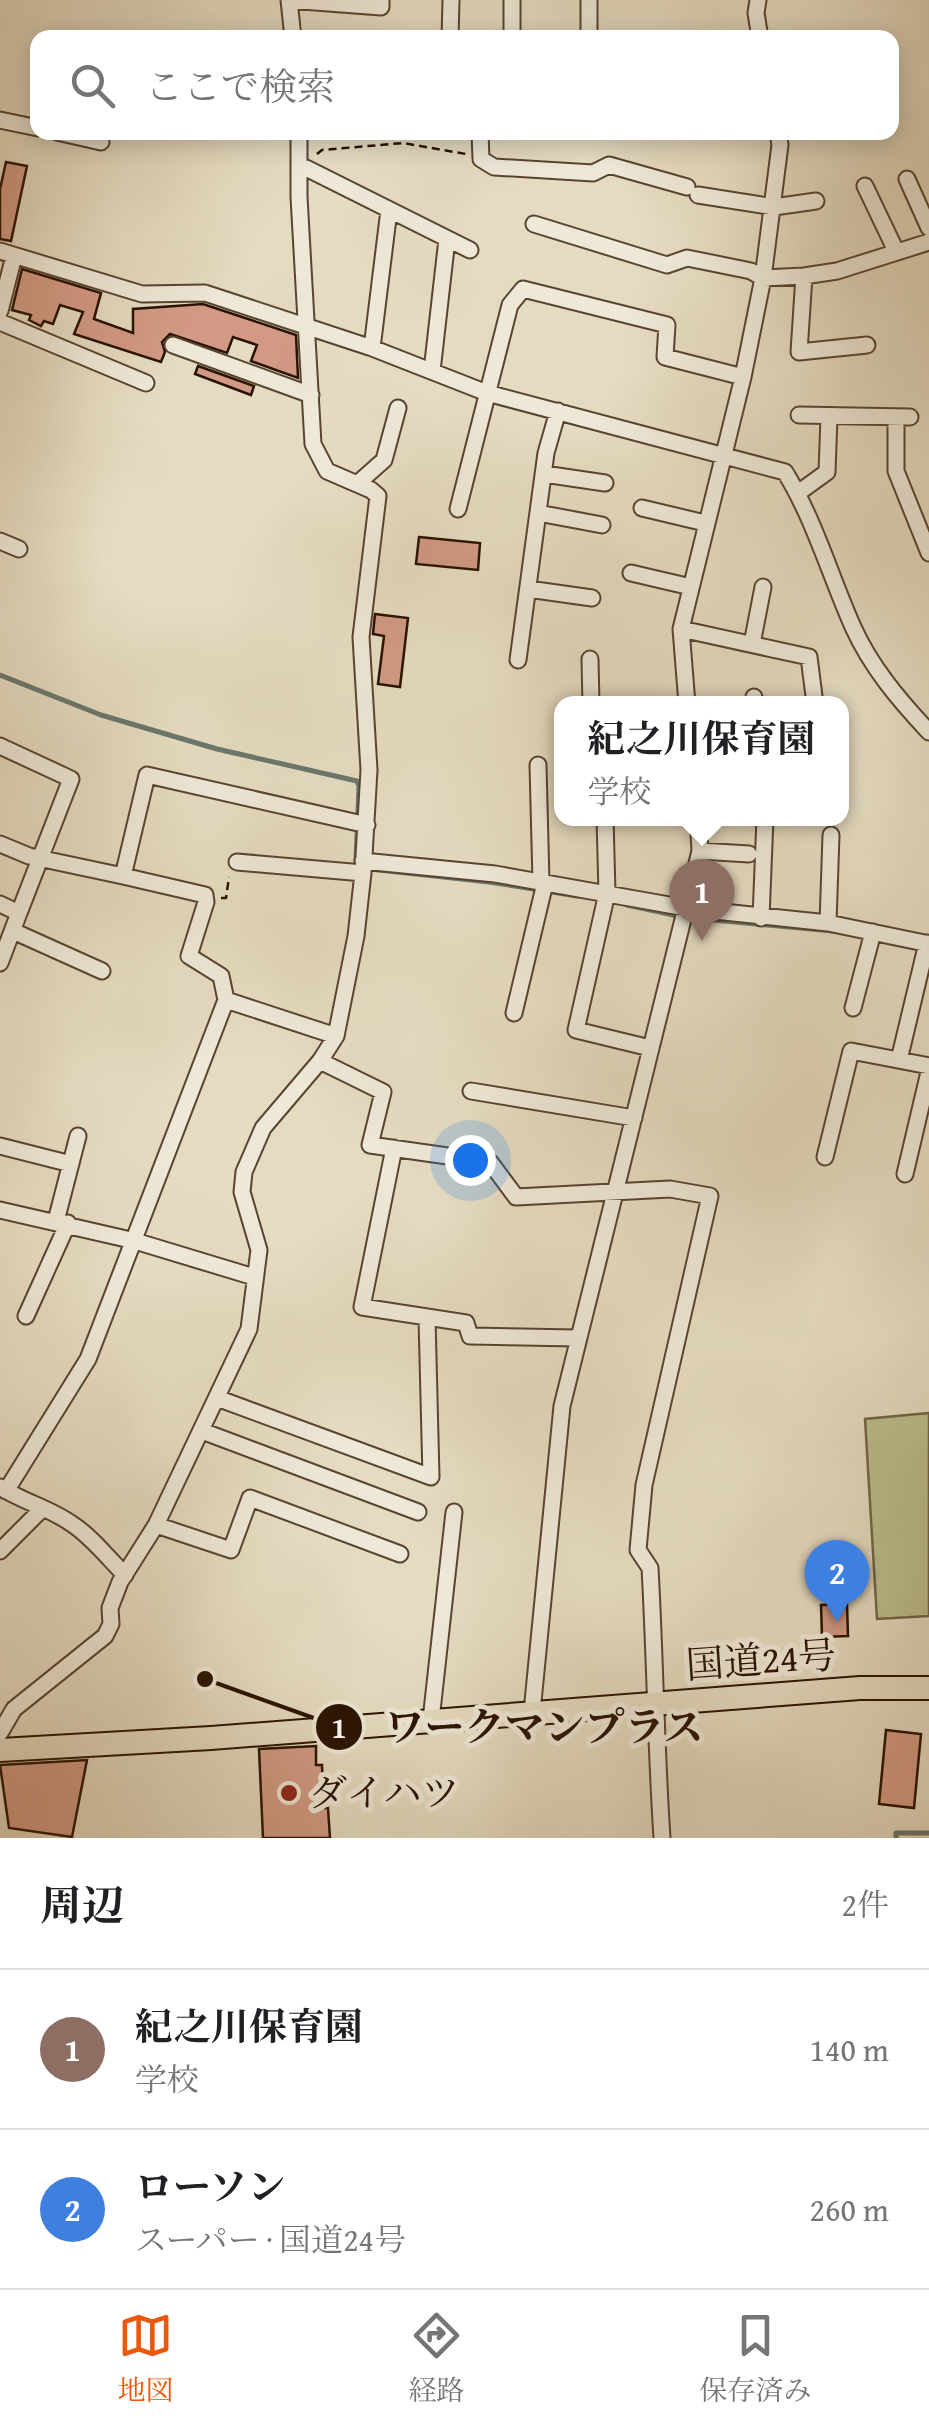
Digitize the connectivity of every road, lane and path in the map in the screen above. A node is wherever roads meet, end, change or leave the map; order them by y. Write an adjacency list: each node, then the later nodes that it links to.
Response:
1 (382, 0): 6 (street)
2 (451, 0): 7 (street)
3 (512, 0): 8 (street)
4 (589, 0): 9 (street)
5 (758, 0): 10 (street)
6 (292, 30)
7 (450, 30)
8 (512, 30)
9 (589, 30)
10 (759, 30)
11 (0, 120): 12 (street)
12 (30, 126)
13 (91, 140): 17 (street)
14 (298, 140): 36 (street)
15 (481, 140): 18 (street)
16 (779, 140): 23 (street)
17 (100, 142)
18 (482, 159): 19 (path); 23 (street)
19 (306, 168): 24 (street)
20 (907, 179): 26 (street)
21 (865, 186): 30 (street)
22 (816, 202): 23 (street)
23 (774, 207): 33 (street)
24 (389, 210): 27 (street); 39 (street)
25 (534, 224): 33 (street)
26 (929, 228)
27 (447, 239): 29 (street); 40 (street)
28 (929, 242): 30 (street)
29 (470, 250)
30 (896, 251): 32 (street)
31 (7, 254): 34 (street); 36 (street)
32 (804, 276): 33 (street); 38 (street)
33 (763, 278): 41 (street)
34 (0, 311)
35 (0, 322): 42 (street)
36 (307, 326): 39 (street); 44 (street)
37 (173, 345): 44 (street)
38 (867, 345)
39 (372, 348): 40 (street)
40 (432, 372): 43 (street)
41 (743, 377): 43 (street); 49 (street)
42 (146, 383)
43 (487, 393): 46 (street); 54 (street)
44 (310, 395): 52 (street)
45 (398, 408): 52 (street)
46 (558, 411): 49 (street); 50 (street)
47 (799, 415): 48 (street)
48 (829, 417): 53 (street); 61 (street)
49 (722, 454): 53 (street); 57 (street)
50 (544, 474): 51 (street); 56 (street)
51 (605, 483)
52 (357, 484): 77 (street)
53 (798, 493): 74 (street)
54 (458, 508)
55 (642, 508): 57 (street)
56 (538, 513): 58 (street); 65 (street)
57 (705, 523): 64 (street)
58 (602, 524)
59 (0, 541): 60 (street)
60 (19, 549)
61 (929, 553)
62 (632, 573): 64 (street)
63 (763, 587): 68 (street)
64 (691, 588): 67 (street)
65 (528, 589): 66 (street); 70 (street)
66 (592, 598)
67 (681, 629): 68 (street); 72 (street)
68 (752, 644): 73 (street)
69 (590, 658): 71 (street)
70 (518, 660)
71 (591, 696)
72 (686, 696)
73 (814, 696)
74 (929, 732)
75 (0, 746): 85 (street)
76 (538, 765): 89 (street)
77 (360, 823): 87 (street); 88 (street)
78 (605, 826): 91 (street)
79 (698, 826): 83 (street)
80 (765, 826): 95 (street)
81 (832, 835): 96 (street)
82 (0, 844): 85 (street)
83 (700, 852): 84 (street); 93 (street)
84 (749, 854)
85 (40, 858): 88 (street); 94 (street)
86 (237, 862): 87 (street); 90 (path)
87 (363, 867): 89 (street); 105 (street)
88 (123, 876): 90 (street)
89 (543, 887): 91 (street); 104 (street)
90 (204, 895): 102 (street)
91 (605, 899): 93 (street); 106 (street)
92 (0, 904): 94 (street)
93 (686, 908): 95 (street); 106 (street)
94 (19, 913): 97 (street)
95 (761, 918): 96 (street)
96 (828, 924): 98 (street)
97 (12, 930): 100 (street); 101 (street)
98 (872, 936): 99 (street); 103 (street)
99 (927, 947): 107 (street)
100 (0, 964)
101 (102, 970)
102 (226, 1000): 105 (street); 121 (street)
103 (853, 1008)
104 (514, 1013)
105 (336, 1036): 108 (street)
106 (650, 1048): 111 (street)
107 (898, 1060): 109 (street); 115 (street)
108 (320, 1061): 114 (street); 122 (street)
109 (929, 1069): 117 (street)
110 (471, 1091): 111 (street)
111 (634, 1118): 118 (street)
112 (78, 1136): 116 (street)
113 (0, 1146): 116 (street)
114 (394, 1148): 118 (street); 124 (street)
115 (825, 1157)
116 (71, 1164): 120 (street)
117 (905, 1174)
118 (614, 1194): 125 (street); 137 (street)
119 (0, 1210): 120 (street)
120 (62, 1222): 121 (street); 123 (street)
121 (135, 1241): 122 (street); 128 (street)
122 (254, 1277): 126 (street)
123 (26, 1316)
124 (427, 1318): 125 (street); 126 (street)
125 (577, 1338): 138 (street)
126 (217, 1398): 127 (street)
127 (202, 1431): 130 (street); 132 (street)
128 (3, 1489): 129 (street)
129 (42, 1509): 133 (street); 135 (street)
130 (418, 1512)
131 (454, 1512): 139 (street)
132 (156, 1525): 134 (street); 135 (street)
133 (0, 1551)
134 (400, 1554)
135 (124, 1575): 140 (street)
136 (929, 1688): 137 (highway, 国道24号)
137 (658, 1704): 138 (highway, 国道24号); 142 (street)
138 (532, 1712): 139 (highway, 国道24号)
139 (431, 1720): 141 (highway, 国道24号)
140 (0, 1732)
141 (0, 1750)
142 (662, 1838)

